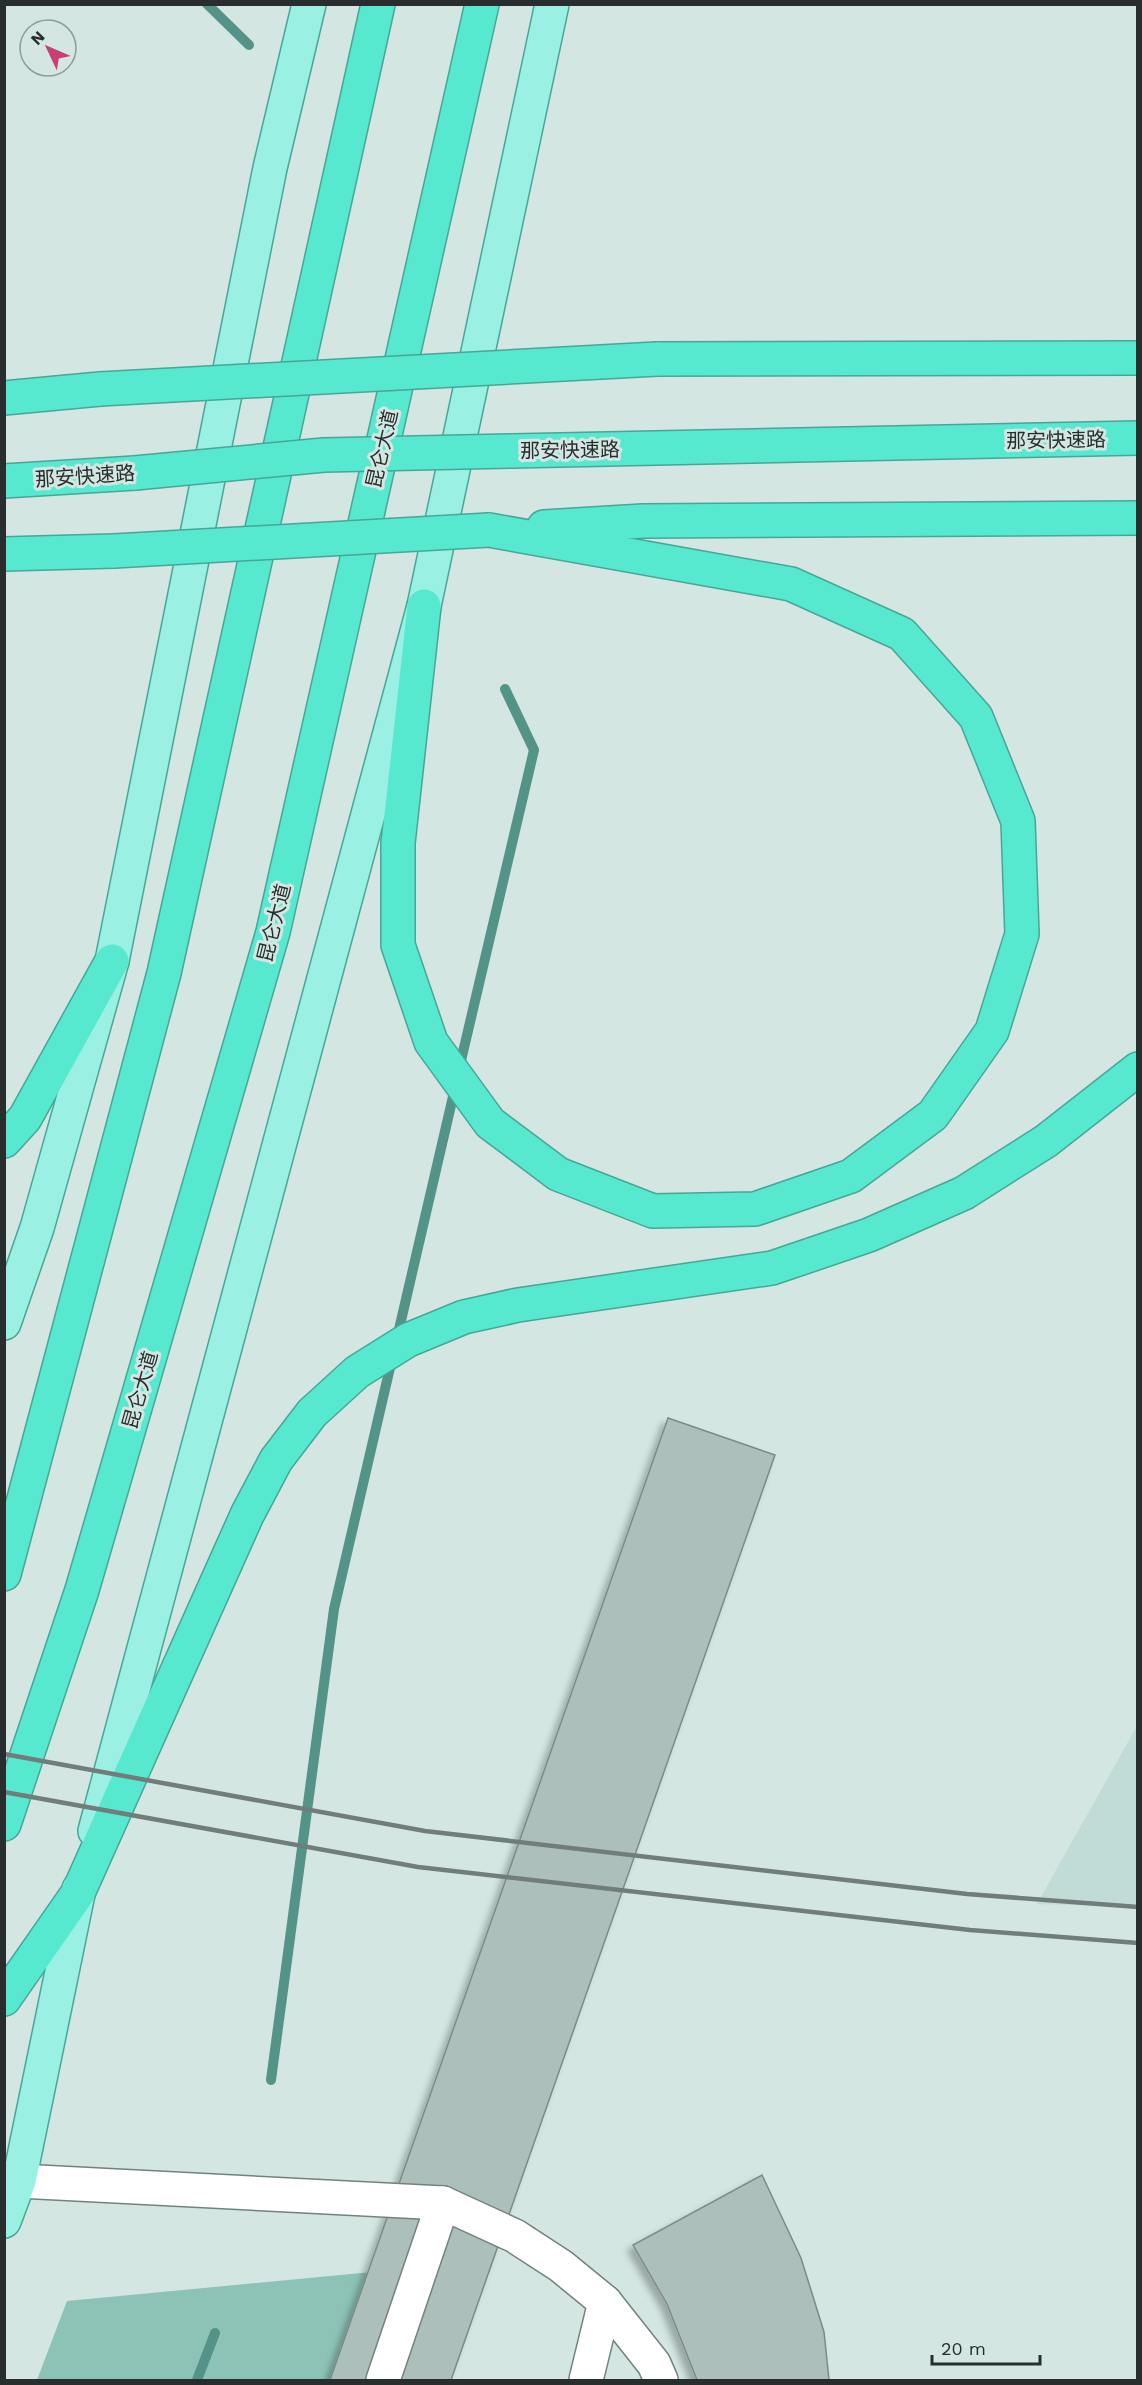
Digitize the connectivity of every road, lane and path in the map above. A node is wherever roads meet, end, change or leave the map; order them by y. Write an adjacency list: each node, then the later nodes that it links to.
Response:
1 (309, 4): 13 (main road)
2 (378, 4): 17 (highway)
3 (482, 4): 18 (highway, 昆仑大道)
4 (552, 4): 12 (main road)
5 (1137, 358): 6 (highway, bridge)
6 (4, 398)
7 (1137, 438): 8 (highway, 那安快速路, bridge)
8 (4, 481)
9 (1137, 518): 10 (highway)
10 (489, 530): 11 (highway, bridge); 12 (highway)
11 (6, 554)
12 (424, 606): 19 (main road)
13 (112, 961): 15 (highway); 16 (main road)
14 (1137, 1069): 19 (highway)
15 (4, 1141)
16 (4, 1323)
17 (4, 1574)
18 (4, 1824)
19 (78, 1893): 20 (highway); 21 (main road)
20 (4, 1999)
21 (12, 2179): 22 (street); 23 (main road)
22 (443, 2203): 24 (street); 25 (street)
23 (4, 2221)
24 (605, 2302): 26 (street); 27 (street)
25 (383, 2380)
26 (586, 2380)
27 (661, 2380)

